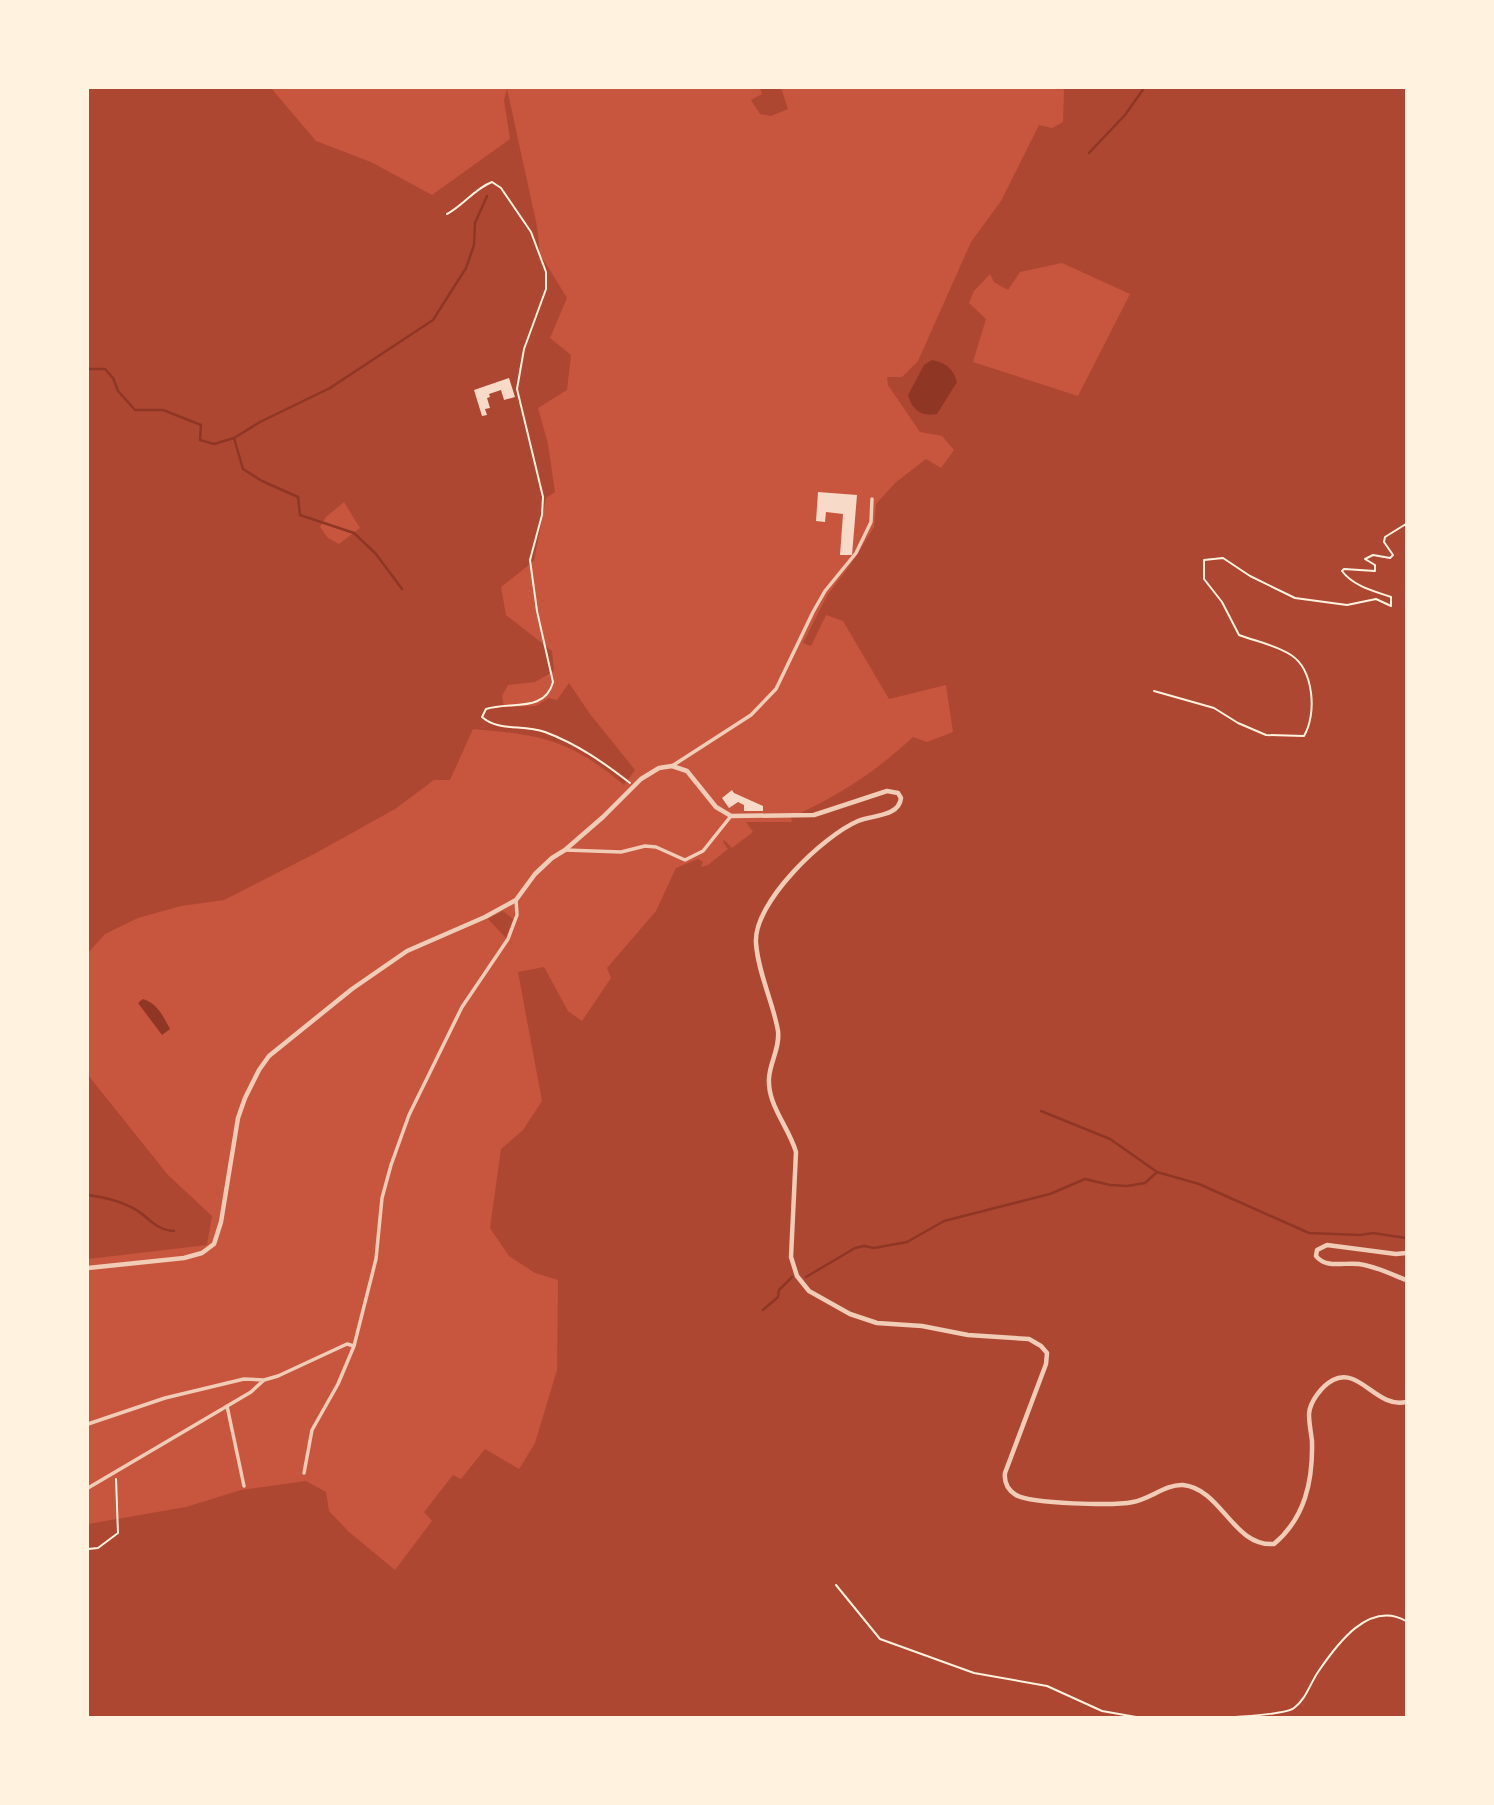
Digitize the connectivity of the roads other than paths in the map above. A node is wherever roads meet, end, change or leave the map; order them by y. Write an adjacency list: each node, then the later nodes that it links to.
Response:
1 (872, 499): 2 (street)
2 (672, 766): 3 (street); 4 (street)
3 (731, 816): 4 (street); 11 (street)
4 (565, 850): 5 (street)
5 (516, 900): 7 (street); 9 (street)
6 (1406, 1253): 8 (street)
7 (88, 1268)
8 (1406, 1280)
9 (354, 1346): 10 (street); 14 (street)
10 (264, 1380): 12 (street); 13 (street)
11 (1406, 1402)
12 (227, 1406): 15 (street); 16 (street)
13 (88, 1424)
14 (304, 1474)
15 (244, 1486)
16 (88, 1488)

